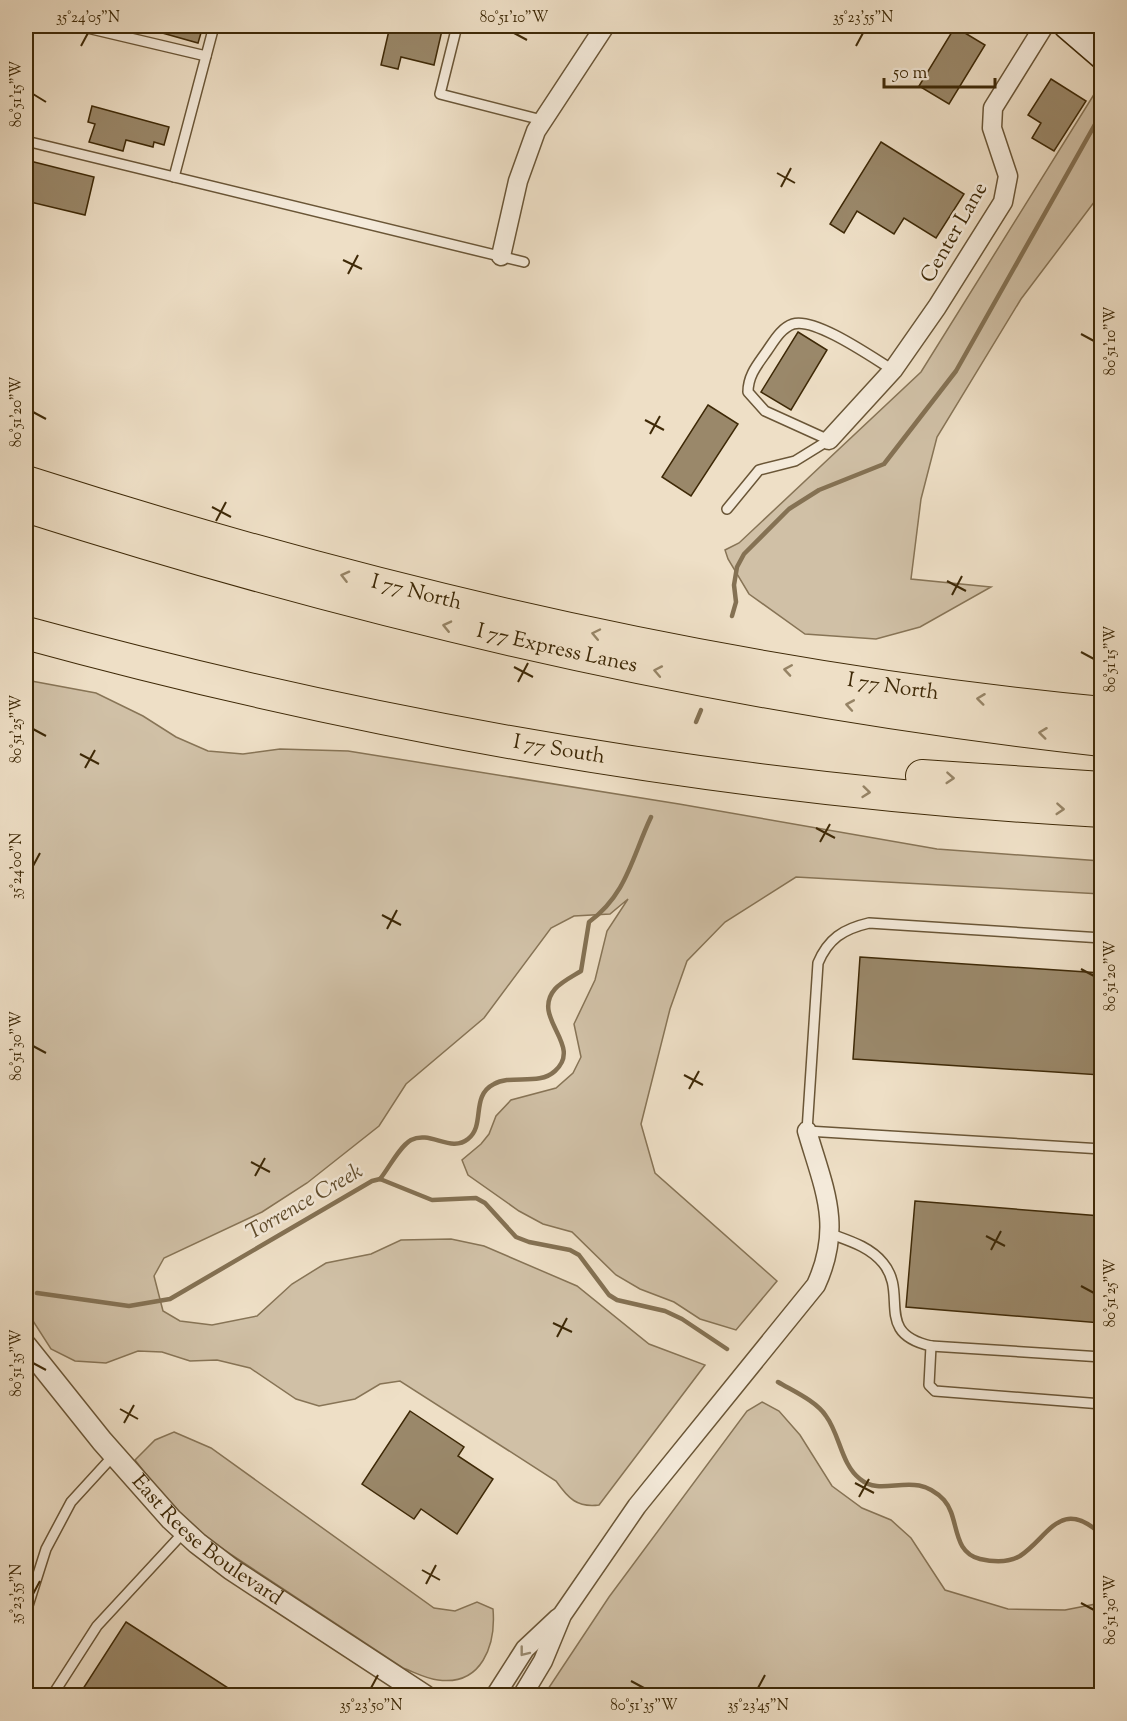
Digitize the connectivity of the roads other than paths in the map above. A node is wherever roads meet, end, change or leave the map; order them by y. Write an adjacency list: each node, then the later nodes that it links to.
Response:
1 (79, 26): 7 (lane)
2 (214, 26): 7 (lane)
3 (457, 26): 9 (lane)
4 (605, 26): 9 (street)
5 (1044, 26): 14 (street, Center Lane)
6 (1066, 26): 8 (main road)
7 (206, 56): 11 (lane)
8 (1101, 57)
9 (542, 120): 12 (street)
10 (26, 141): 11 (lane)
11 (174, 177): 12 (lane)
12 (501, 256): 13 (lane)
13 (524, 261)
14 (893, 370): 15 (street, Center Lane); 15 (lane)
15 (829, 440): 18 (lane)
16 (26, 482): 21 (highway, I 77 North, one-way to 16)
17 (26, 506): 22 (highway, I 77 Express Lanes, one-way to 17)
18 (727, 509)
19 (26, 613): 23 (highway, one-way to 23)
20 (26, 633): 24 (highway, I 77 South, one-way to 24)
21 (1101, 712)
22 (1101, 740)
23 (1101, 788)
24 (1101, 812)
25 (1101, 938): 26 (lane)
26 (807, 1131): 27 (lane); 28 (street)
27 (1101, 1149)
28 (831, 1234): 30 (lane); 36 (street)
29 (26, 1346): 33 (street, East Reese Boulevard)
30 (932, 1346): 31 (lane); 32 (lane)
31 (1101, 1357)
32 (1101, 1404)
33 (114, 1455): 34 (street, East Reese Boulevard); 35 (lane)
34 (184, 1532): 37 (lane); 38 (street, East Reese Boulevard)
35 (26, 1612)
36 (562, 1615): 39 (street, one-way to 39); 40 (street)
37 (52, 1695)
38 (426, 1695)
39 (495, 1695)
40 (522, 1695)

